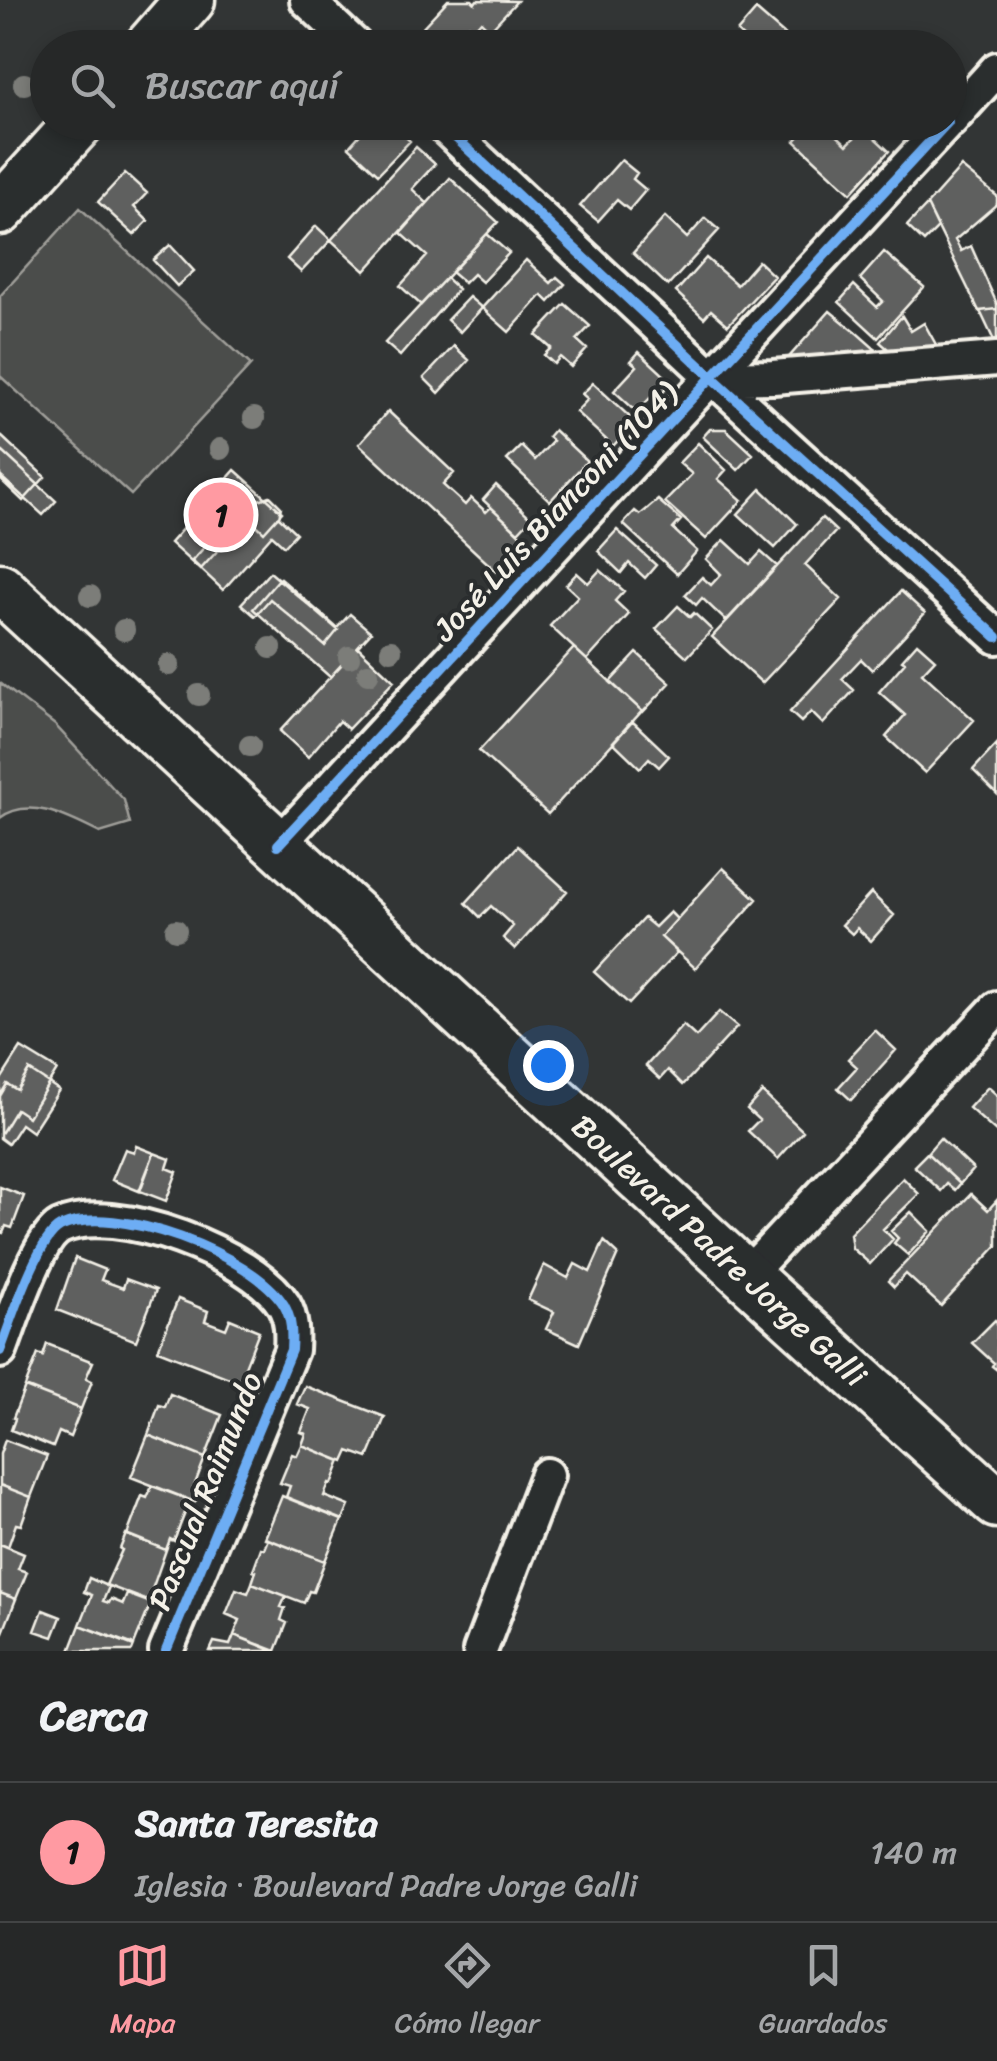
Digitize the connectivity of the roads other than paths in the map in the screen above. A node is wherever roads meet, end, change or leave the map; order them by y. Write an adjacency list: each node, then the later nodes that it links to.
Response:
1 (190, 0): 3 (main road)
2 (308, 0): 4 (street)
3 (164, 30)
4 (339, 30)
5 (997, 69): 6 (street, José Luis Bianconi (104))
6 (967, 102)
7 (64, 140): 10 (main road)
8 (458, 140): 12 (street)
9 (932, 140): 12 (street, José Luis Bianconi (104))
10 (0, 210)
11 (997, 359): 12 (street)
12 (713, 378): 14 (street); 15 (street, José Luis Bianconi (104))
13 (3, 597): 15 (main road, Boulevard Padre Jorge Galli)
14 (997, 637)
15 (278, 844): 17 (main road, Boulevard Padre Jorge Galli)
16 (997, 1008): 17 (street)
17 (746, 1276): 20 (main road, Boulevard Padre Jorge Galli)
18 (0, 1351): 21 (street, Pascual Raimundo)
19 (547, 1475): 22 (street)
20 (997, 1502)
21 (166, 1651)
22 (480, 1651)

